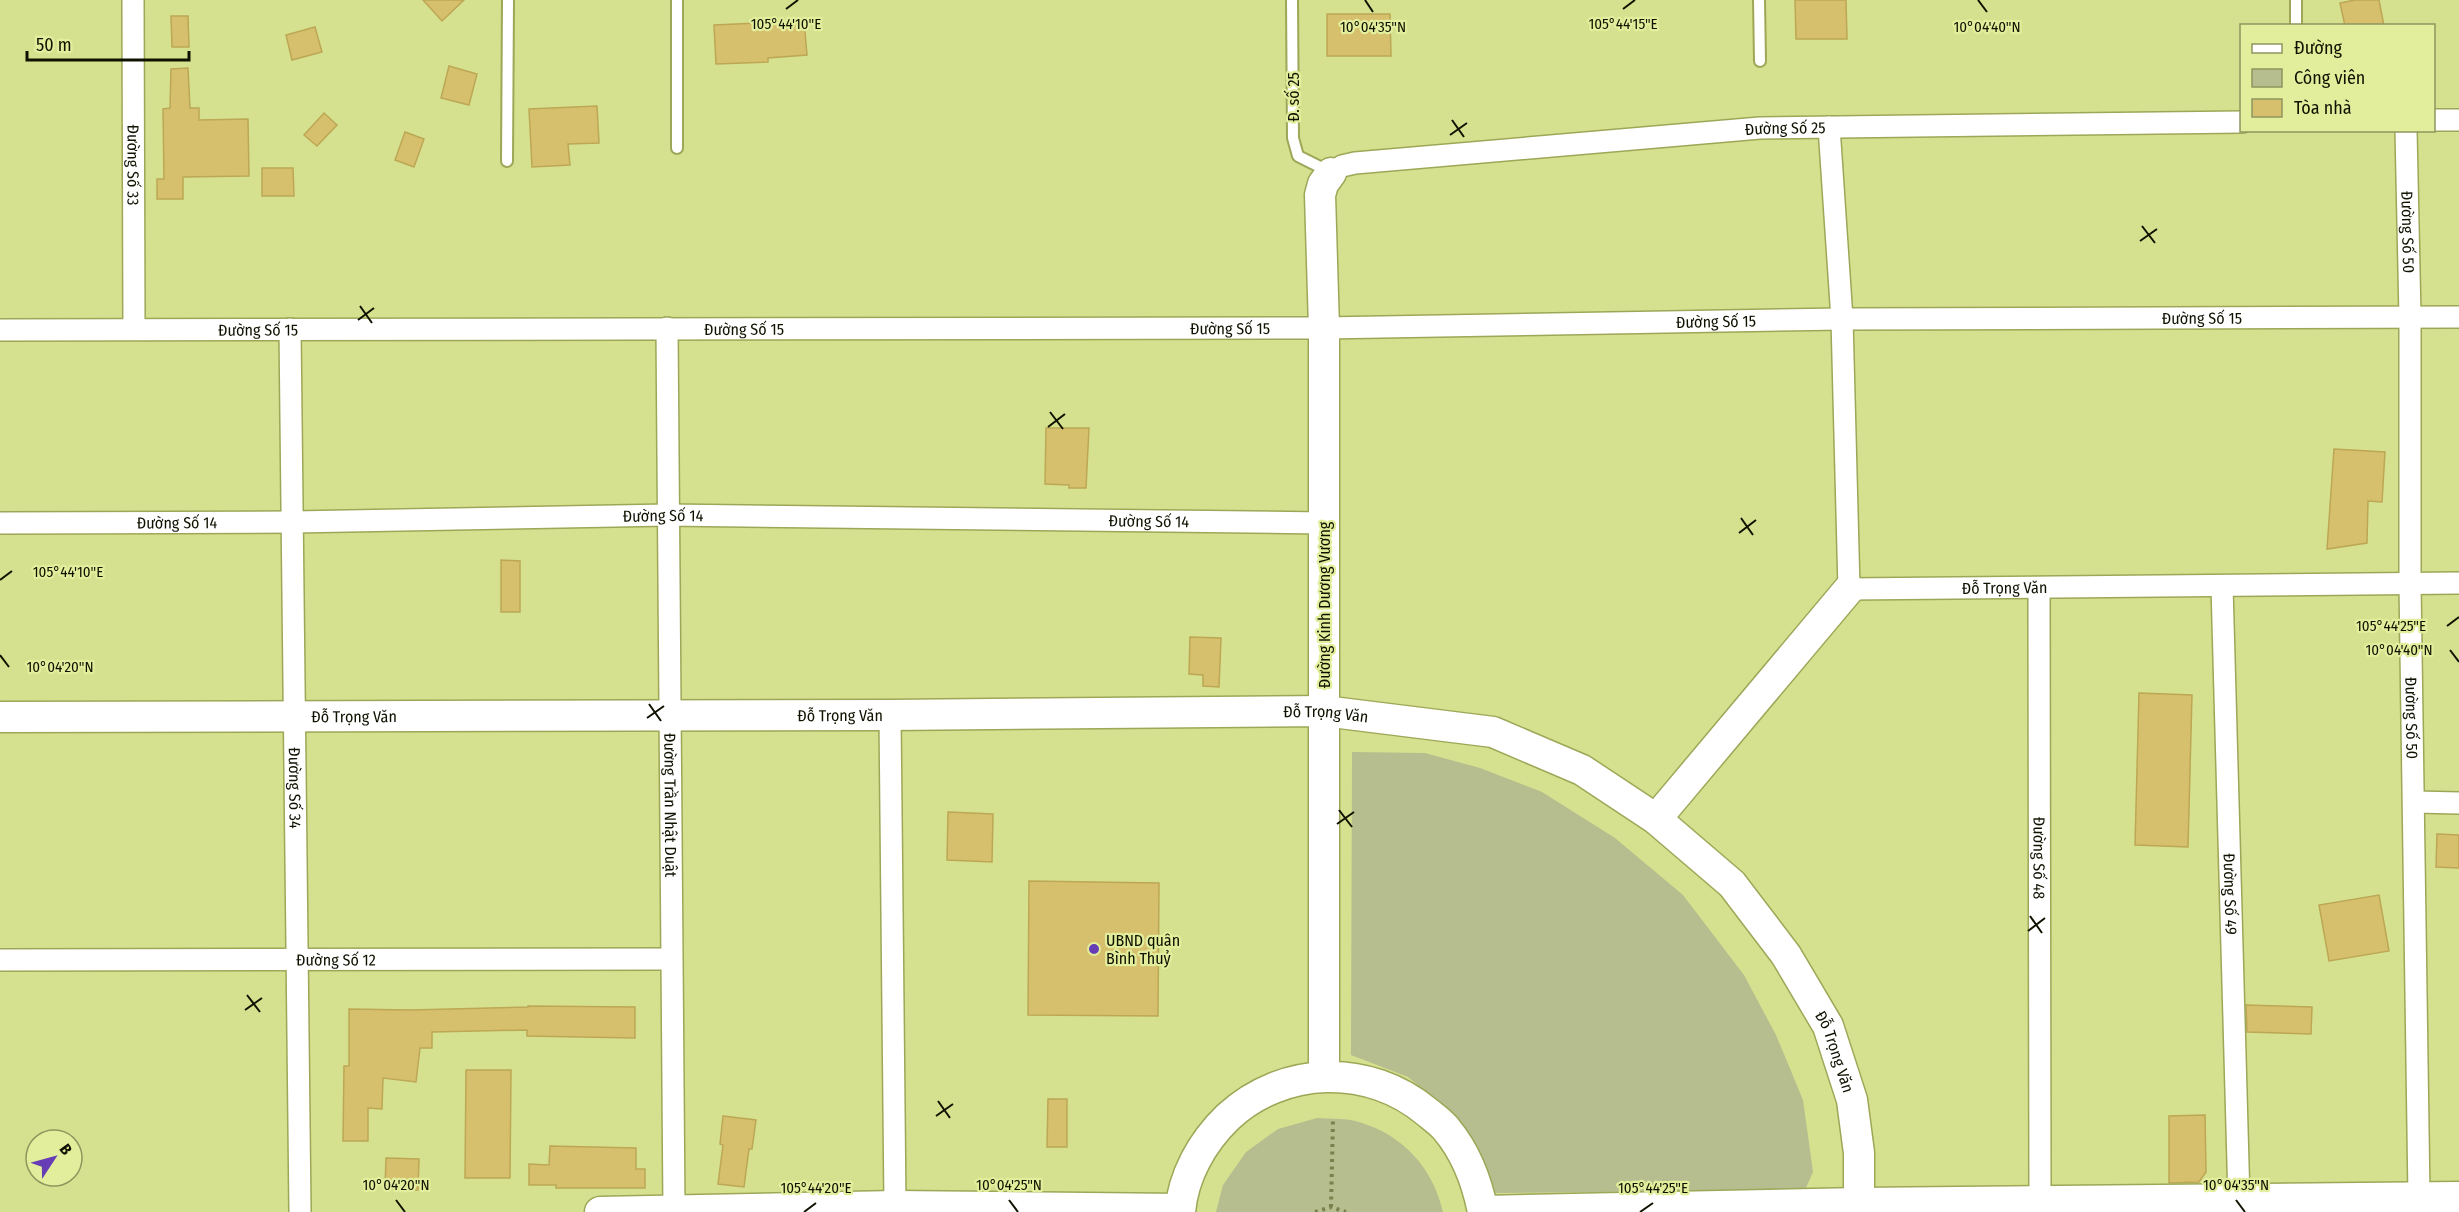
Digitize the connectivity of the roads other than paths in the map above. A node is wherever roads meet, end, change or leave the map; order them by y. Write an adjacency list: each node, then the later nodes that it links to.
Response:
1 (133, 0): 22 (street, Đường Số 33)
2 (508, 0): 15 (lane)
3 (677, 0): 14 (lane)
4 (1292, 0): 16 (lane, Đ. số 25)
5 (1759, 0): 8 (lane)
6 (2296, 0): 7 (lane)
7 (2296, 24)
8 (1760, 61)
9 (2435, 120): 10 (street)
10 (2459, 120)
11 (2240, 122): 12 (street, Đường Số 25)
12 (1829, 127): 16 (street, Đường Số 25); 19 (street)
13 (2406, 132): 18 (street, Đường Số 50)
14 (677, 148)
15 (507, 161)
16 (1331, 173): 21 (street, Đường Kinh Dương Vương)
17 (2459, 316): 18 (street, Đường Số 15)
18 (2410, 317): 19 (street, Đường Số 15); 30 (street, Đường Số 50)
19 (1842, 320): 21 (street, Đường Số 15); 33 (street)
20 (667, 328): 21 (street, Đường Số 15); 23 (street, Đường Số 15); 25 (street, Đường Trần Nhật Duật)
21 (1324, 328): 28 (street, Đường Kinh Dương Vương)
22 (134, 329): 23 (street, Đường Số 15); 24 (street, Đường Số 15)
23 (290, 329): 26 (street, Đường Số 34)
24 (0, 330)
25 (668, 515): 26 (street, Đường Số 14); 28 (street, Đường Số 14); 35 (street, Đường Trần Nhật Duật)
26 (294, 522): 27 (street, Đường Số 14); 38 (street, Đường Số 34)
27 (0, 523)
28 (1324, 523): 34 (street, Đường Kinh Dương Vương)
29 (2459, 583): 30 (street, Đỗ Trọng Văn)
30 (2410, 584): 31 (street, Đỗ Trọng Văn); 39 (street, Đường Số 50)
31 (2222, 586): 32 (street, Đỗ Trọng Văn); 47 (street, Đường Số 49)
32 (2039, 588): 33 (street, Đỗ Trọng Văn); 48 (street, Đường Số 48)
33 (1849, 590): 41 (street)
34 (1324, 711): 36 (street, Đỗ Trọng Văn); 41 (street, Đỗ Trọng Văn); 45 (street, Đường Kinh Dương Vương)
35 (670, 715): 36 (street, Đỗ Trọng Văn); 38 (street, Đỗ Trọng Văn); 43 (street, Đường Trần Nhật Duật)
36 (890, 715): 51 (street)
37 (0, 717): 38 (street, Đỗ Trọng Văn)
38 (295, 717): 42 (street, Đường Số 34)
39 (2415, 802): 40 (street); 49 (street, Đường Số 50)
40 (2459, 803)
41 (1656, 819): 50 (street, Đỗ Trọng Văn)
42 (298, 959): 43 (street, Đường Số 12); 44 (street, Đường Số 12); 54 (street, Đường Số 34)
43 (671, 959): 56 (street, Đường Trần Nhật Duật)
44 (0, 960)
45 (1324, 1076): 52 (street); 53 (street)
46 (2459, 1197): 49 (street)
47 (2239, 1200): 48 (street); 49 (street)
48 (2040, 1202): 50 (street)
49 (2419, 1205)
50 (1859, 1207): 53 (street)
51 (895, 1209): 52 (street); 56 (street)
52 (1180, 1210)
53 (1483, 1211)
54 (300, 1212)
55 (600, 1212): 56 (street)
56 (674, 1212)

